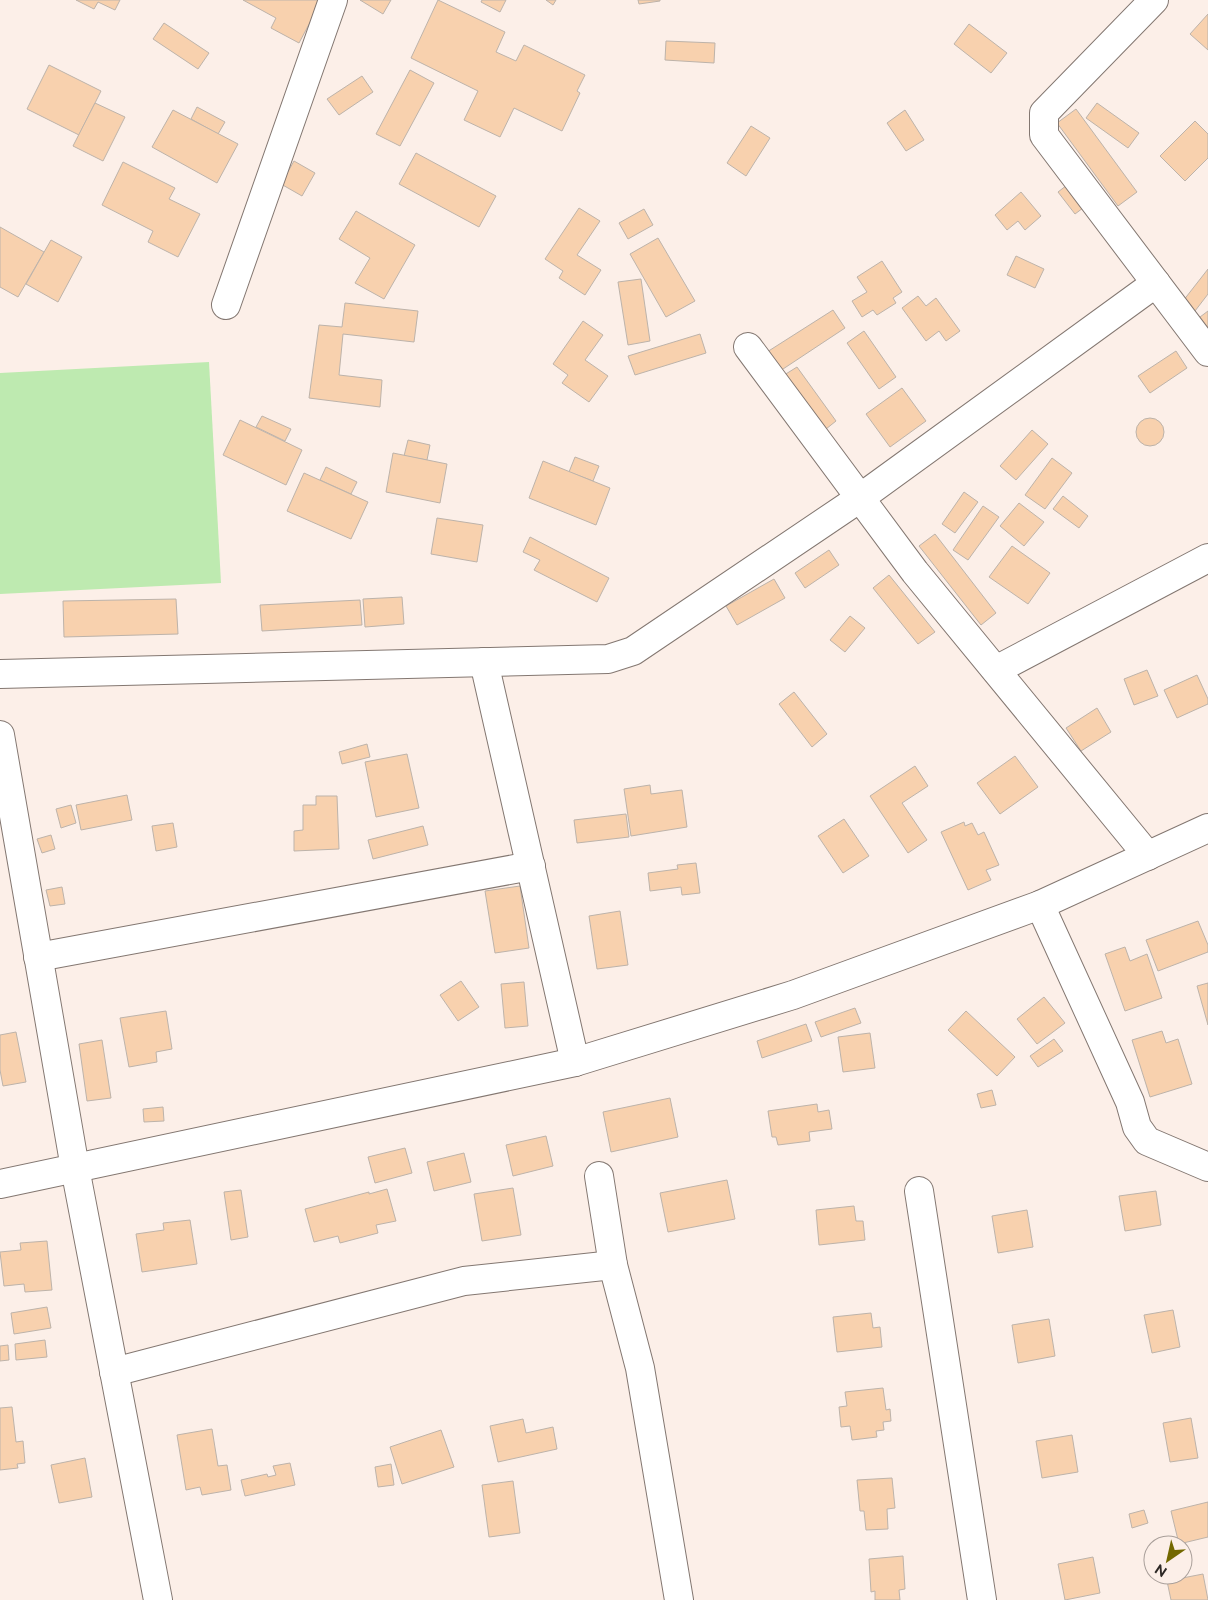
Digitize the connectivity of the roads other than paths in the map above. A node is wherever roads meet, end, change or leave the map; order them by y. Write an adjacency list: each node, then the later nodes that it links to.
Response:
1 (334, 0): 4 (street)
2 (1154, 0): 3 (street)
3 (1156, 283): 6 (street); 7 (street)
4 (226, 305)
5 (748, 347): 7 (street)
6 (1208, 352)
7 (860, 498): 9 (street); 10 (street)
8 (1208, 558): 10 (street)
9 (484, 662): 11 (street); 15 (street)
10 (996, 670): 14 (street)
11 (0, 674)
12 (0, 735): 17 (street)
13 (1208, 828): 14 (street)
14 (1148, 856): 16 (street)
15 (531, 866): 17 (street); 18 (street)
16 (1040, 905): 18 (street); 19 (street)
17 (38, 956): 20 (street)
18 (575, 1062): 20 (street)
19 (1208, 1167)
20 (75, 1168): 22 (street); 25 (street)
21 (599, 1176): 24 (street)
22 (0, 1184)
23 (918, 1192): 28 (street)
24 (613, 1264): 25 (street); 27 (street)
25 (114, 1372): 26 (street)
26 (158, 1600)
27 (679, 1600)
28 (982, 1600)

